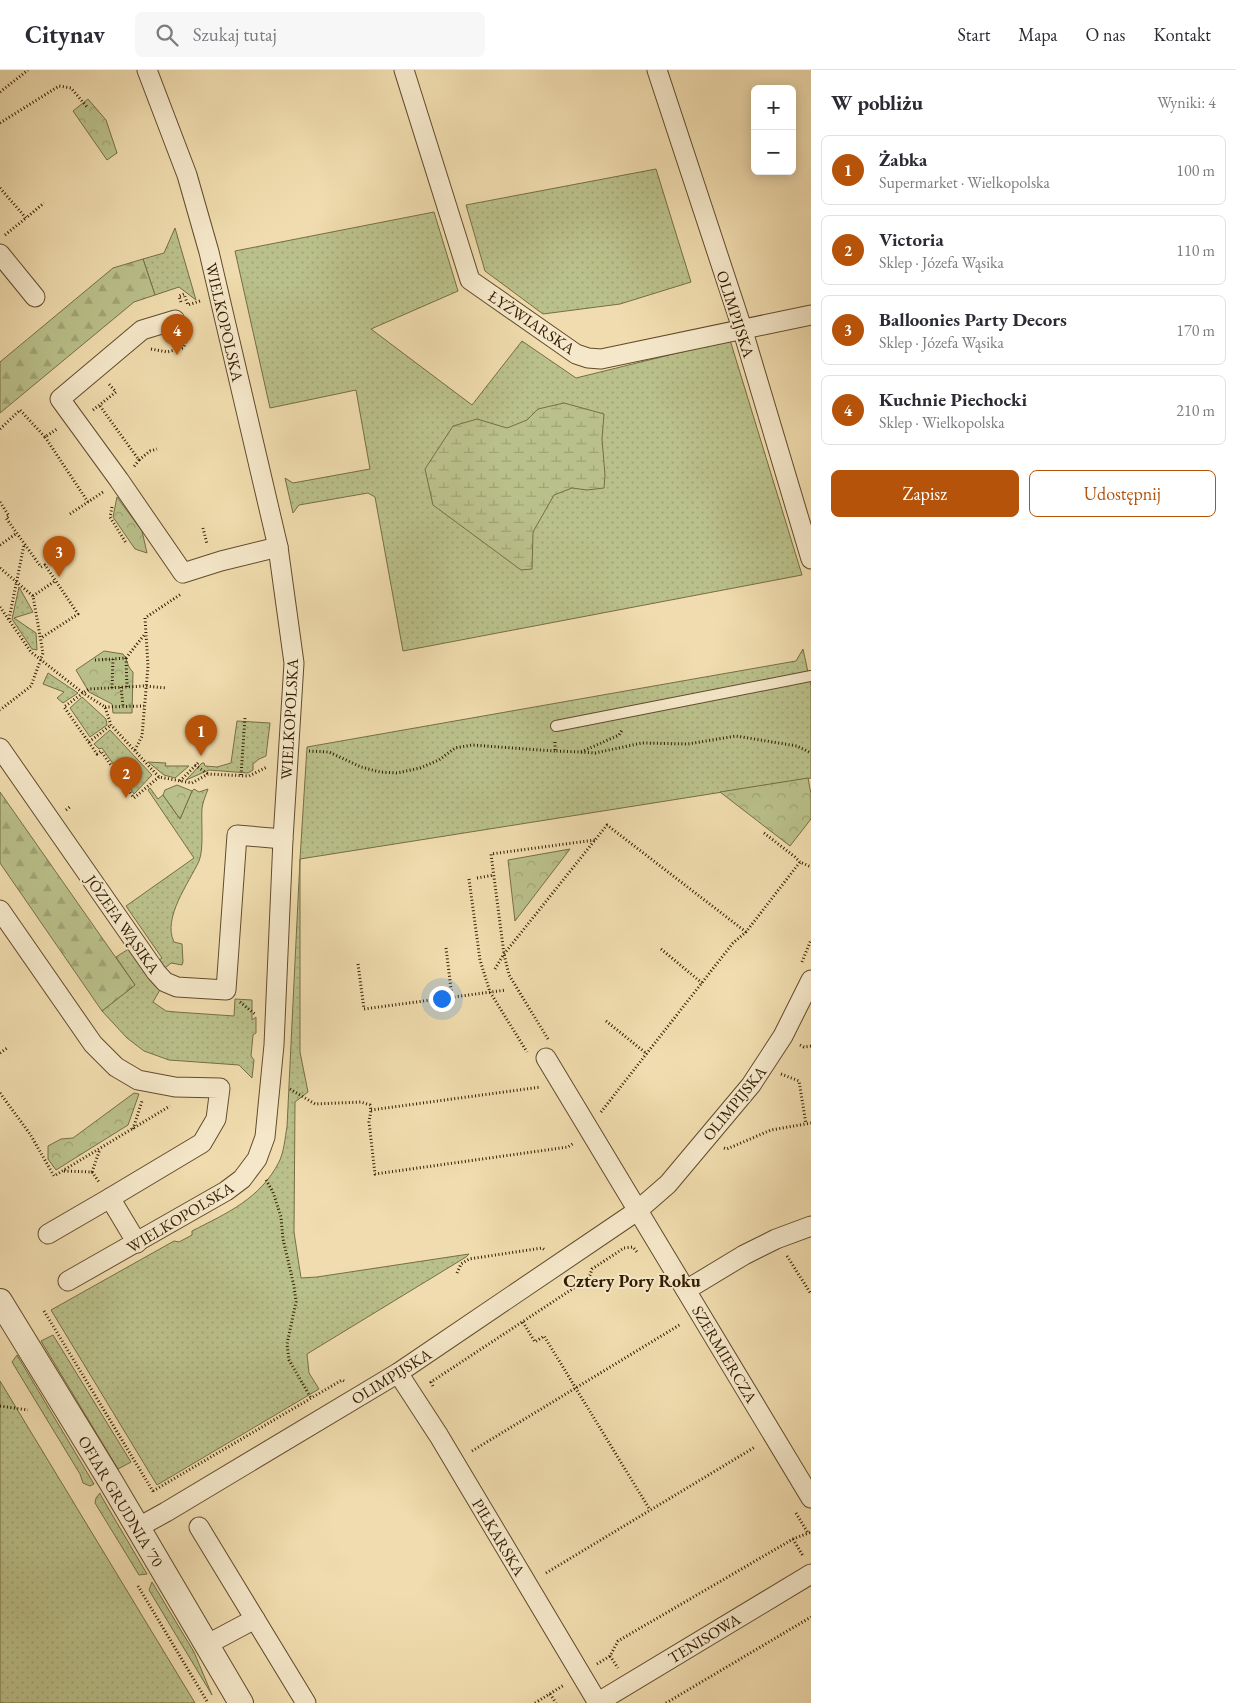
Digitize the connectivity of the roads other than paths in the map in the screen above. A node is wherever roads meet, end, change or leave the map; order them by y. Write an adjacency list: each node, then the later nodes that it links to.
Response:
1 (147, 70): 9 (street, WIELKOPOLSKA)
2 (404, 70): 8 (street, ŁYŻWIARSKA)
3 (657, 70): 8 (street, OLIMPIJSKA)
4 (1, 252): 5 (street)
5 (35, 297)
6 (811, 315): 8 (street, ŁYŻWIARSKA)
7 (175, 320): 9 (street)
8 (742, 328): 10 (street, OLIMPIJSKA)
9 (278, 547): 14 (street, WIELKOPOLSKA)
10 (811, 559)
11 (811, 676): 12 (lane)
12 (556, 726)
13 (0, 748): 14 (street, JÓZEFA WĄSIKA)
14 (283, 839): 22 (street, WIELKOPOLSKA)
15 (0, 910): 18 (street)
16 (805, 975): 19 (street, OLIMPIJSKA)
17 (543, 1054): 19 (street)
18 (110, 1198): 21 (street); 22 (street)
19 (637, 1211): 24 (street, SZERMIERCZA); 26 (street, OLIMPIJSKA)
20 (811, 1226): 24 (street)
21 (48, 1234)
22 (137, 1243): 23 (street, WIELKOPOLSKA)
23 (68, 1281)
24 (686, 1290): 27 (street, SZERMIERCZA)
25 (3, 1312): 29 (street, OFIAR GRUDNIA '70)
26 (398, 1373): 29 (street, OLIMPIJSKA); 35 (street, PIŁKARSKA)
27 (811, 1498)
28 (199, 1527): 31 (street)
29 (137, 1528): 32 (street, OFIAR GRUDNIA '70)
30 (811, 1574): 35 (street, TENISOWA)
31 (255, 1619): 32 (street); 34 (street)
32 (206, 1645): 33 (street, OFIAR GRUDNIA '70)
33 (241, 1703)
34 (306, 1703)
35 (598, 1703)

